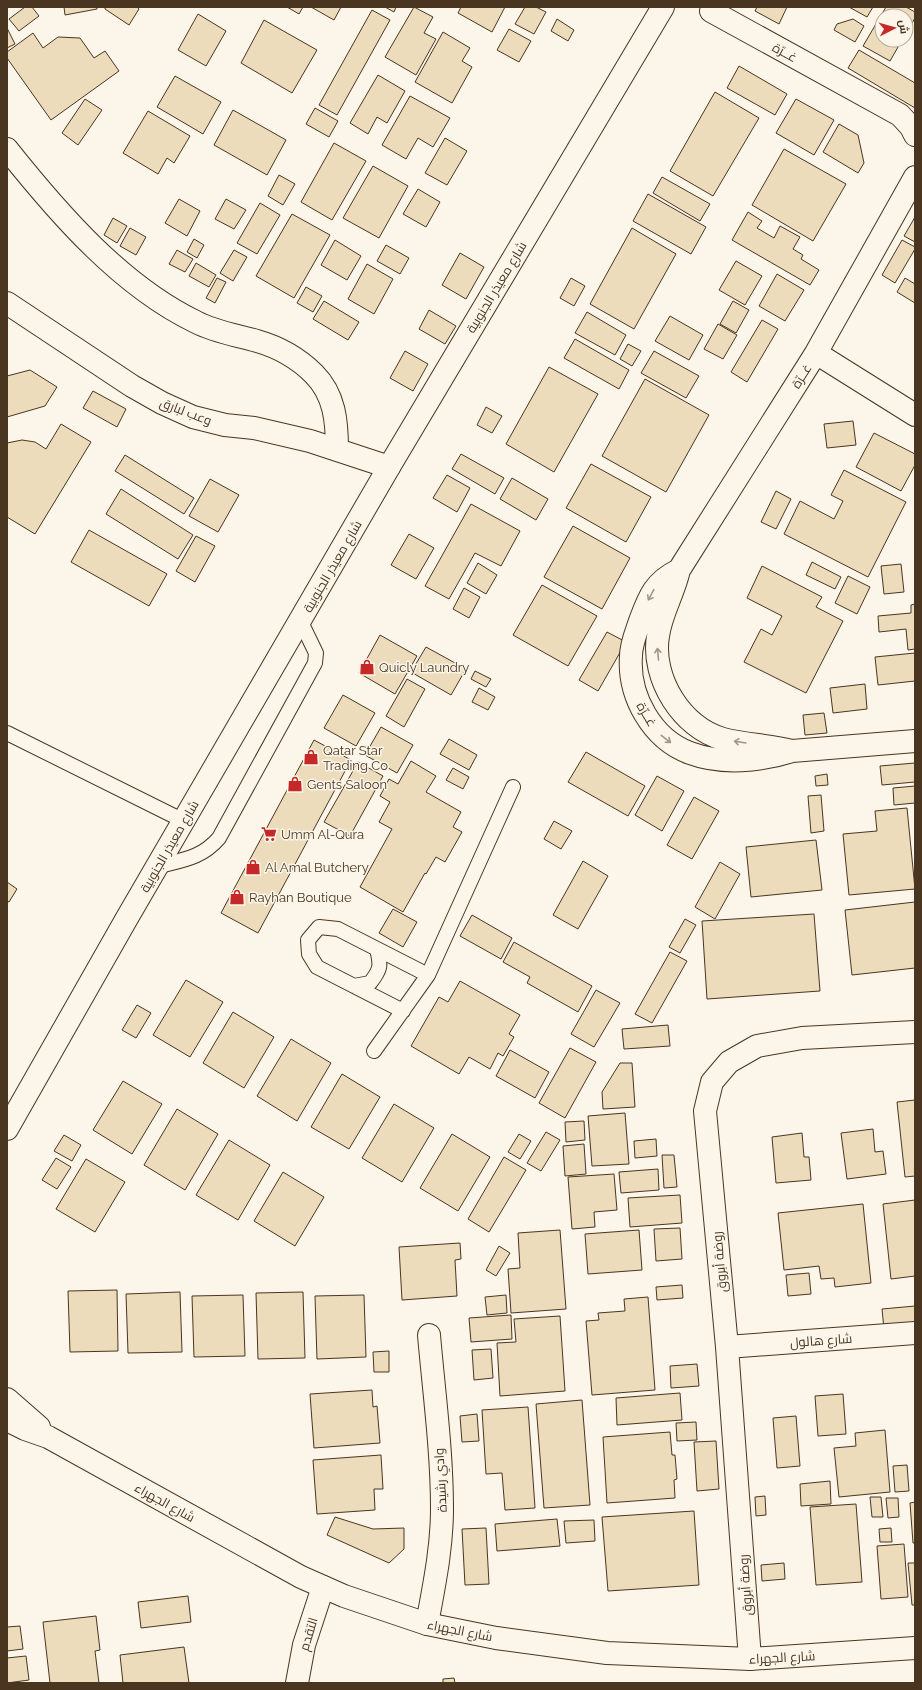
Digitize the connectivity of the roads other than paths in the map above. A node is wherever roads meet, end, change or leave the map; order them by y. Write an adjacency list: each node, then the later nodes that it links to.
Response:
1 (663, 7): 10 (street, شارع معيذر الجنوبية)
2 (711, 11): 3 (street, غــرّة)
3 (915, 135)
4 (7, 149): 9 (street)
5 (915, 177): 7 (street, غــرّة)
6 (7, 303): 9 (street, وعب لبارق)
7 (816, 353): 8 (street); 11 (street, غــرّة)
8 (915, 415)
9 (337, 450): 10 (street, وعب لبارق)
10 (389, 467): 12 (street, شارع معيذر الجنوبية)
11 (679, 570): 15 (street, غــرّة, one-way to 11); 15 (street, غــرّة, one-way to 15)
12 (300, 620): 17 (street, شارع معيذر الجنوبية); 18 (lane)
13 (7, 733): 17 (lane)
14 (915, 742): 15 (street, غــرّة)
15 (792, 751)
16 (513, 787): 20 (lane)
17 (184, 821): 18 (street, شارع معيذر الجنوبية)
18 (156, 867): 25 (street, شارع معيذر الجنوبية)
19 (377, 949): 20 (lane); 21 (lane); 21 (lane)
20 (428, 975): 22 (lane)
21 (354, 986): 22 (lane)
22 (403, 1011): 24 (lane)
23 (915, 1032): 28 (street, روضة أبروق)
24 (374, 1051)
25 (7, 1128)
26 (915, 1334): 28 (street, شارع هالول)
27 (429, 1335): 33 (street, وادي رشيدة)
28 (727, 1348): 35 (street, روضة أبروق)
29 (7, 1400): 31 (street, شارع الجهراء)
30 (7, 1420): 31 (street, شارع الجهراء)
31 (48, 1437): 32 (street, شارع الجهراء)
32 (323, 1587): 33 (street, شارع الجهراء); 36 (street, التقدم)
33 (427, 1624): 35 (street, شارع الجهراء)
34 (915, 1648): 35 (street, شارع الجهراء)
35 (750, 1659)
36 (297, 1683)

